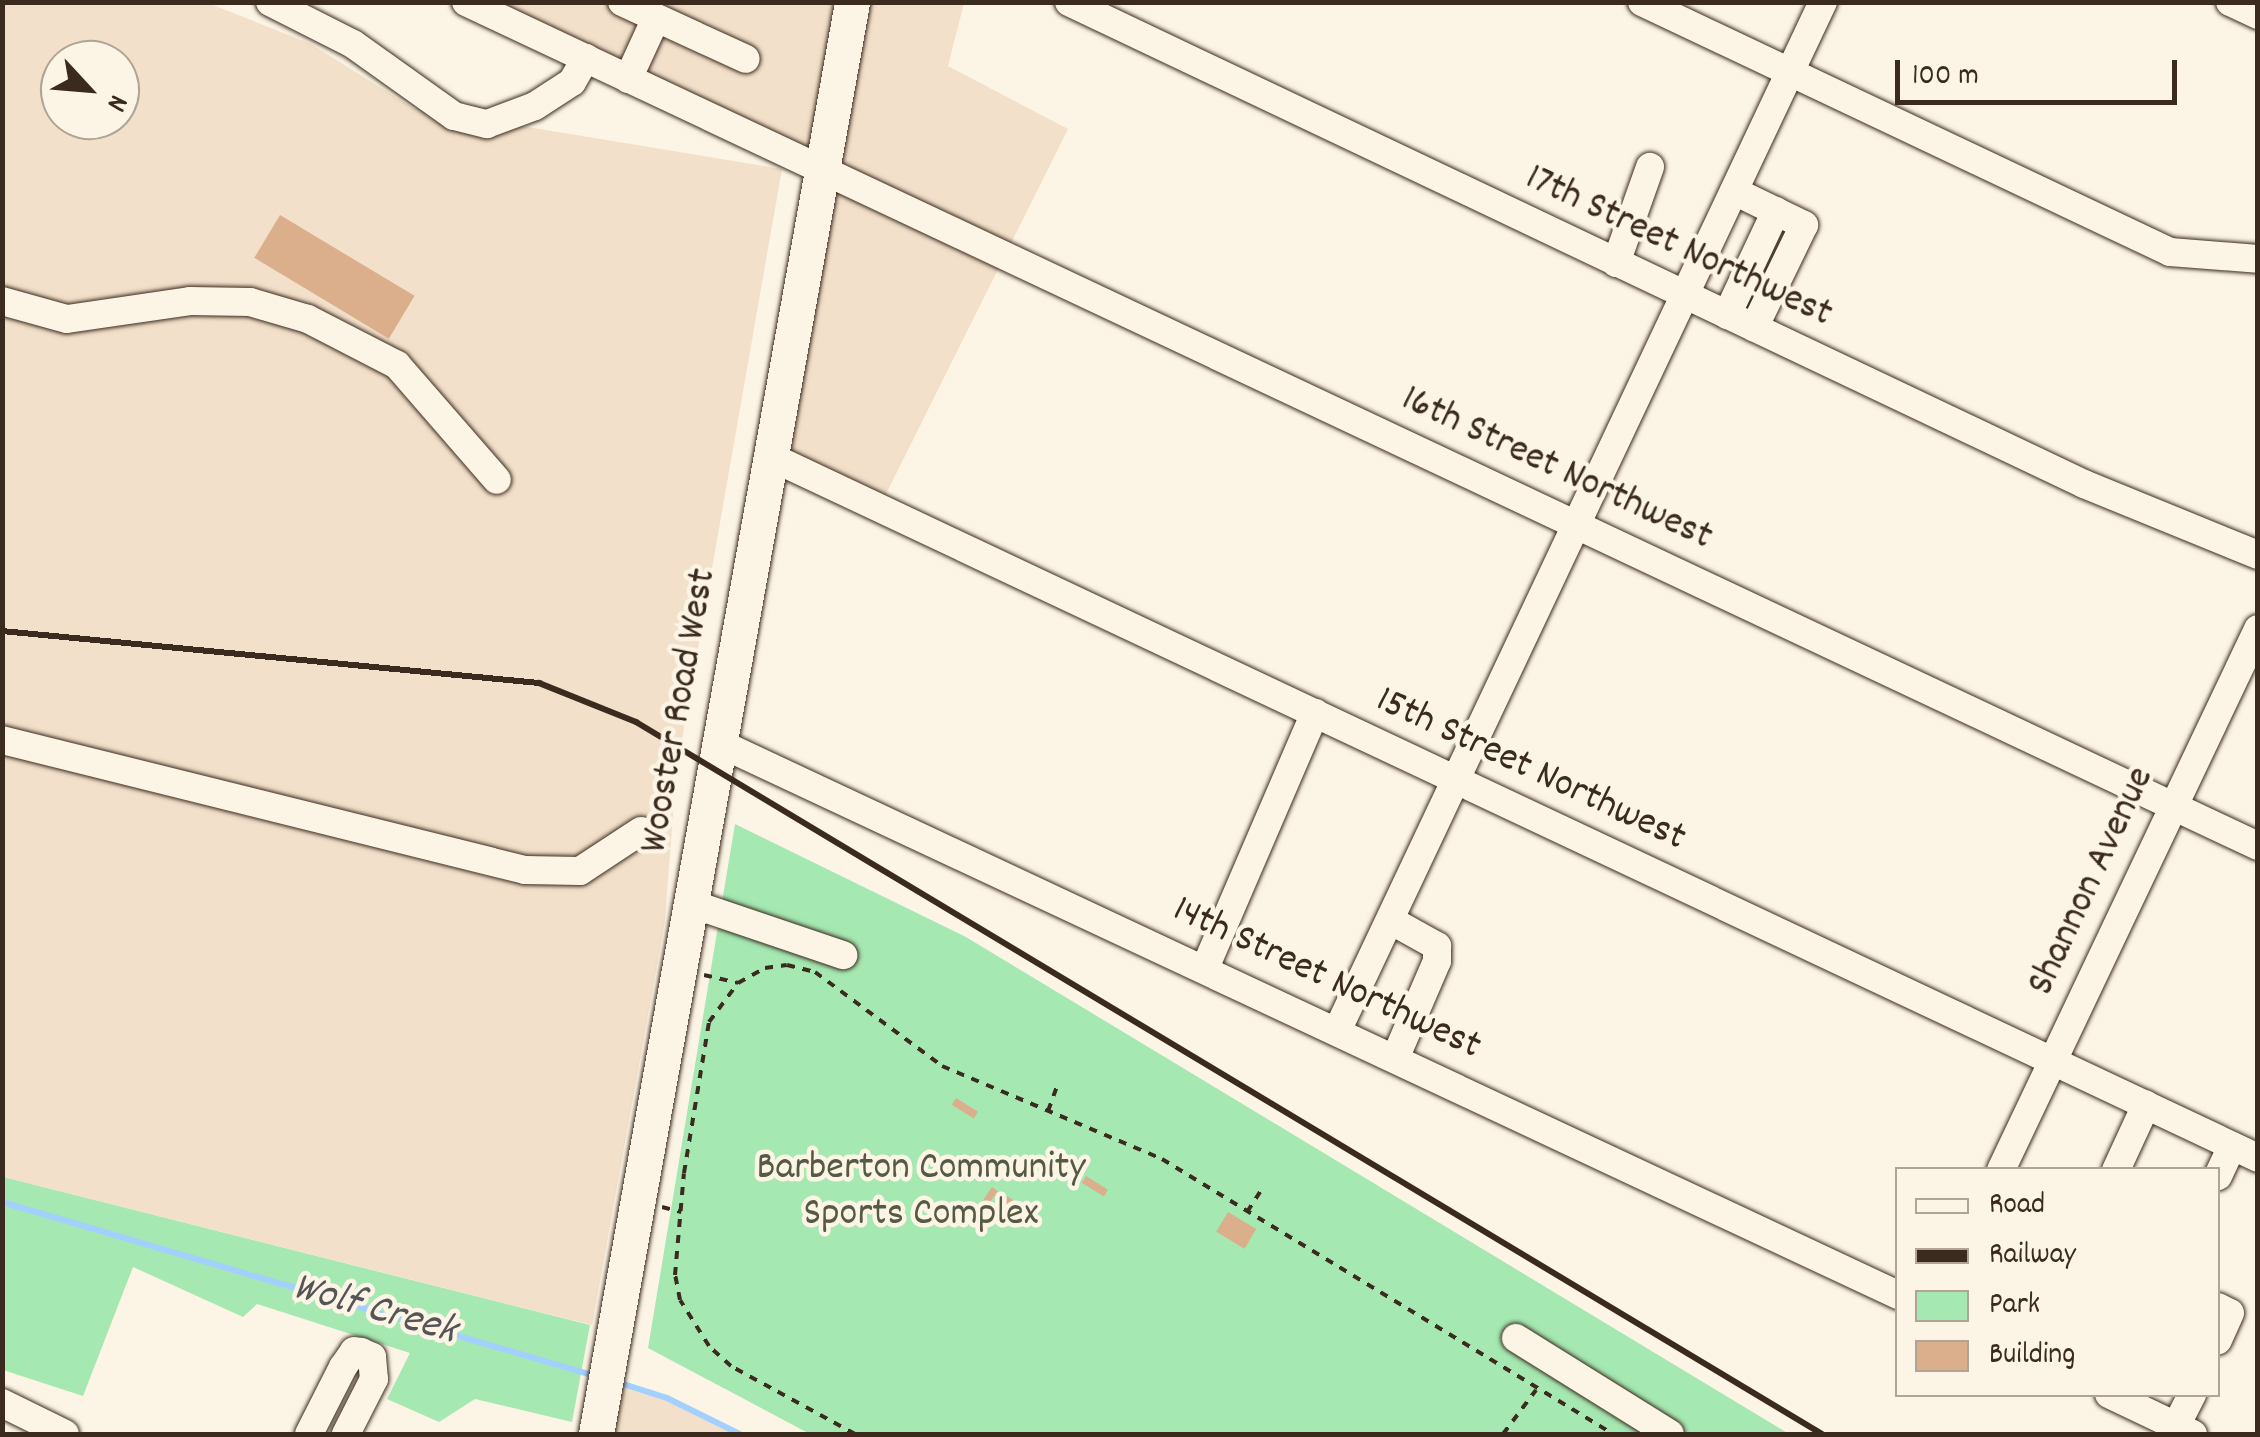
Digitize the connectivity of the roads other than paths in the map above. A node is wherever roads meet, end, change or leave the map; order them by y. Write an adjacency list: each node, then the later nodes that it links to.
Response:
1 (270, 2): 11 (street)
2 (622, 2): 10 (street)
3 (852, 2): 16 (main road, Wooster Road West)
4 (1069, 2): 20 (street, 17th Street Northwest)
5 (1642, 2): 13 (street)
6 (1824, 2): 13 (street)
7 (2230, 2): 9 (street)
8 (470, 4): 11 (street, 16th Street Northwest)
9 (2258, 15)
10 (656, 18): 12 (street); 14 (street)
11 (586, 58): 14 (street, 16th Street Northwest)
12 (746, 60)
13 (1790, 73): 17 (street); 19 (street)
14 (628, 78): 16 (street, 16th Street Northwest)
15 (1650, 167): 20 (street)
16 (820, 168): 25 (main road, Wooster Road West); 27 (street, 16th Street Northwest)
17 (1734, 191): 18 (street); 21 (street)
18 (1776, 211): 23 (street); 24 (street)
19 (2258, 259)
20 (1616, 263): 21 (street, 17th Street Northwest)
21 (1684, 295): 23 (street, 17th Street Northwest); 27 (street)
22 (2, 301): 26 (street)
23 (1726, 315): 24 (street, 17th Street Northwest)
24 (1754, 328): 28 (street, 17th Street Northwest)
25 (769, 456): 30 (street, 15th Street Northwest); 32 (main road, Wooster Road West)
26 (497, 480)
27 (1577, 523): 33 (street); 34 (street, 16th Street Northwest)
28 (2258, 555)
29 (2258, 629): 34 (street, Shannon Avenue)
30 (1315, 712): 33 (street, 15th Street Northwest); 40 (street)
31 (2, 740): 35 (street)
32 (719, 743): 37 (main road, Wooster Road West); 40 (street, 14th Street Northwest)
33 (1456, 780): 38 (street); 43 (street, 15th Street Northwest)
34 (2174, 806): 36 (street, 16th Street Northwest); 43 (street, Shannon Avenue)
35 (641, 830)
36 (2258, 846)
37 (689, 903): 39 (street); 57 (main road, Wooster Road West)
38 (1390, 920): 41 (street); 42 (street)
39 (843, 955)
40 (1205, 968): 41 (street, 14th Street Northwest)
41 (1338, 1029): 42 (street, 14th Street Northwest)
42 (1396, 1056): 49 (street, 14th Street Northwest)
43 (2053, 1062): 44 (street, 15th Street Northwest); 46 (street, Shannon Avenue)
44 (2146, 1106): 45 (street, 15th Street Northwest); 47 (street)
45 (2245, 1152): 48 (street)
46 (2002, 1167)
47 (2117, 1167)
48 (2220, 1174)
49 (1895, 1294)
50 (2220, 1307): 51 (street)
51 (2220, 1335)
52 (1516, 1338): 62 (street)
53 (2122, 1397): 56 (street)
54 (2191, 1397): 58 (street)
55 (2, 1403): 59 (street)
56 (2147, 1403): 58 (street)
57 (597, 1430)
58 (2185, 1430)
59 (65, 1434)
60 (309, 1434): 61 (street)
61 (346, 1434)
62 (1670, 1434)

